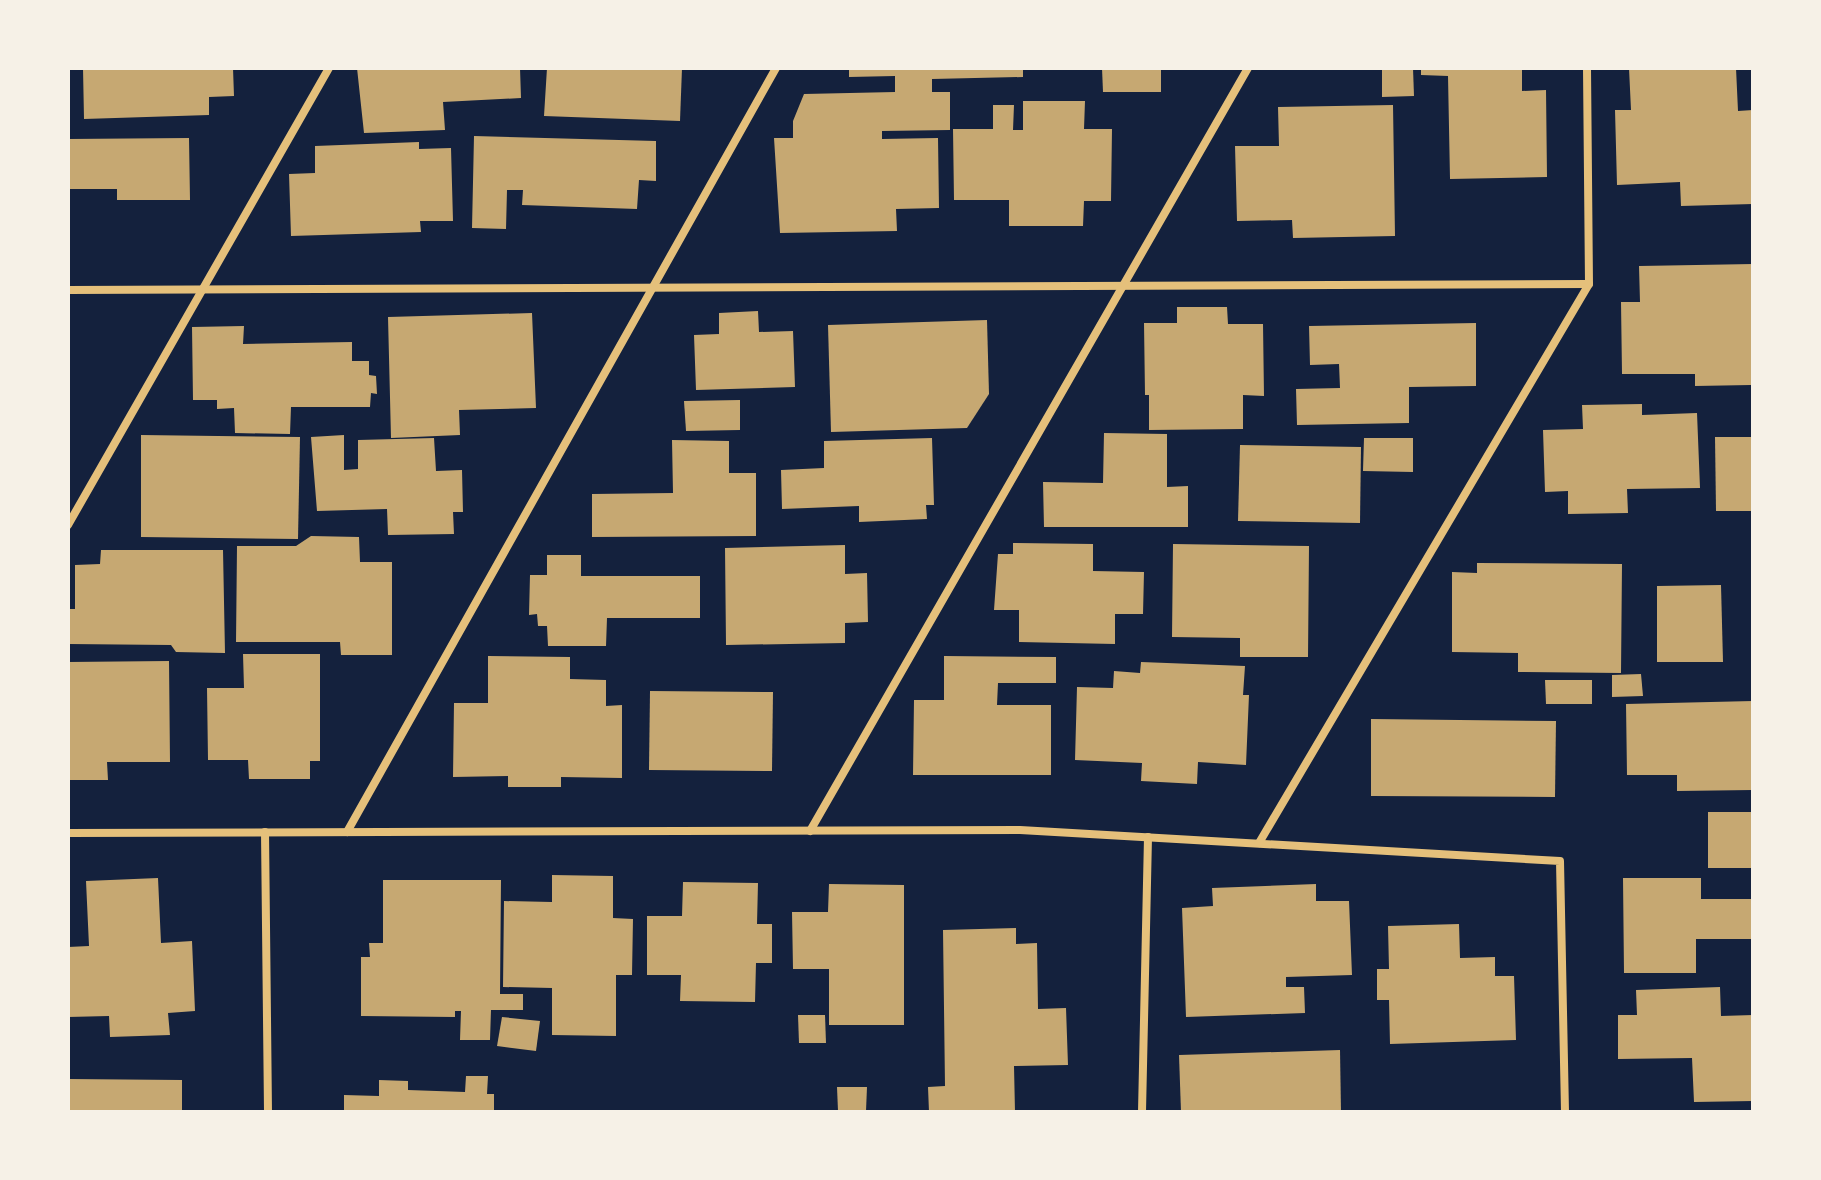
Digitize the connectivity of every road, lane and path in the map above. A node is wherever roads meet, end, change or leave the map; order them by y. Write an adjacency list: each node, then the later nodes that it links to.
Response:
1 (329, 68): 9 (street)
2 (776, 68): 7 (street)
3 (1248, 68): 6 (street)
4 (1587, 68): 5 (street)
5 (1589, 284): 6 (street); 16 (street)
6 (1123, 286): 7 (street); 11 (street)
7 (653, 288): 9 (street); 13 (street)
8 (68, 290): 9 (street)
9 (202, 290): 10 (street)
10 (68, 525)
11 (810, 831): 13 (street); 15 (street)
12 (265, 832): 13 (street); 14 (street); 17 (street)
13 (347, 832)
14 (68, 833)
15 (1148, 837): 16 (street); 18 (street)
16 (1259, 843): 19 (street)
17 (268, 1112)
18 (1142, 1112)
19 (1565, 1112)

